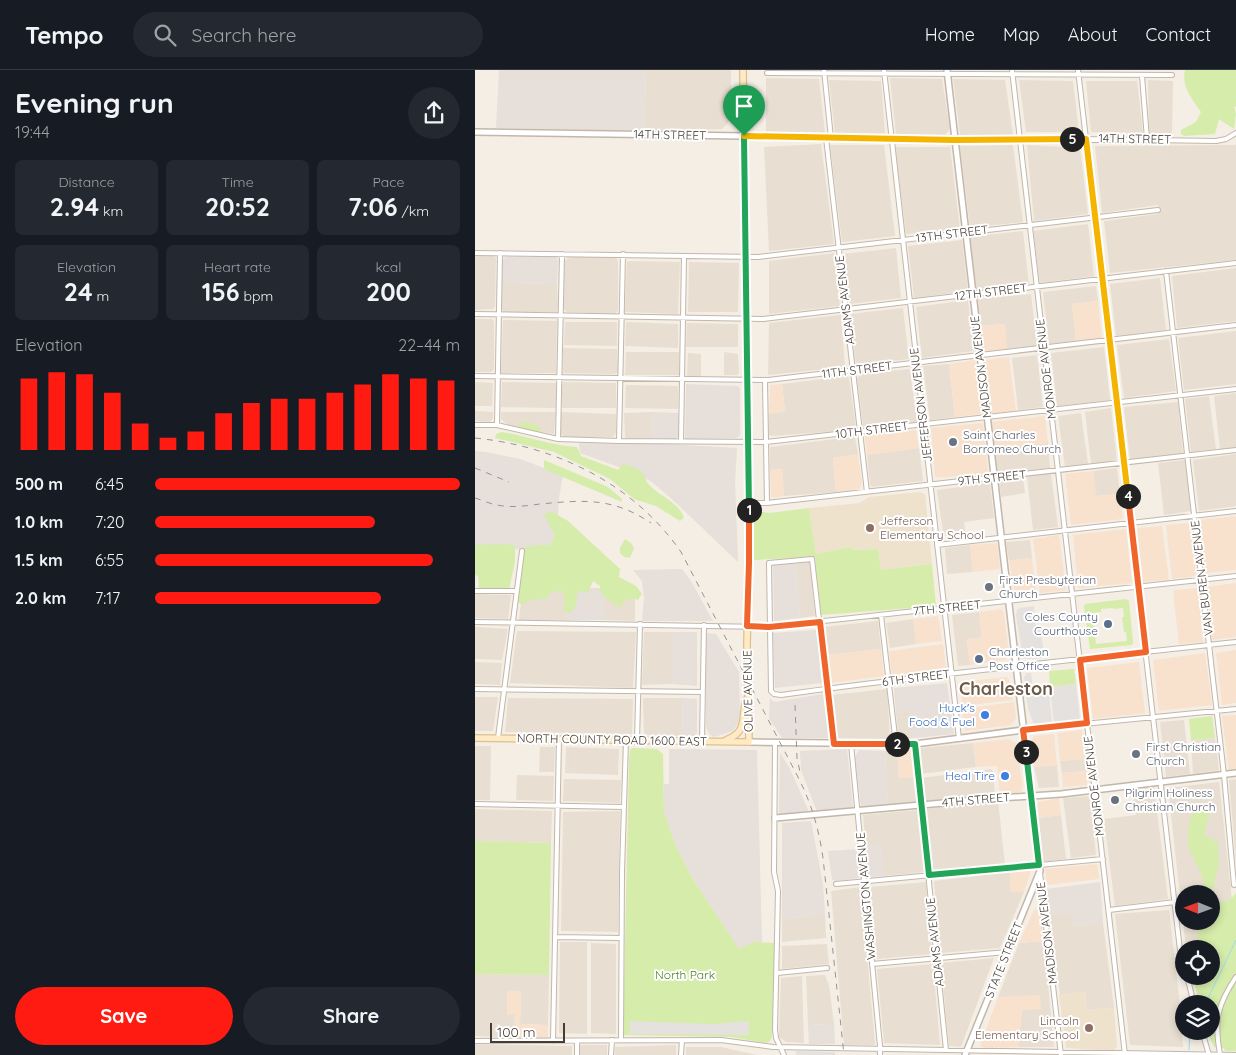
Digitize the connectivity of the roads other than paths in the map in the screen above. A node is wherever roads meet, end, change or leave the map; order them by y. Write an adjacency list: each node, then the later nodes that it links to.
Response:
1 (743, 70): 13 (main road, OLIVE AVENUE)
2 (1078, 70): 8 (street)
3 (824, 72): 4 (street); 7 (street); 14 (street, ADAMS AVENUE)
4 (884, 72): 5 (street); 16 (street, JEFFERSON AVENUE)
5 (947, 72): 6 (street); 19 (street, MADISON AVENUE)
6 (1012, 72): 8 (street); 15 (street, MONROE AVENUE)
7 (767, 73)
8 (1079, 75): 10 (street); 17 (street)
9 (1172, 75): 10 (street)
10 (1142, 76): 18 (street)
11 (475, 132): 13 (street, 14TH STREET)
12 (1236, 133): 18 (street, 14TH STREET)
13 (744, 136): 14 (street, 14TH STREET); 31 (main road, OLIVE AVENUE)
14 (828, 138): 16 (street, 14TH STREET); 25 (street, ADAMS AVENUE)
15 (1019, 138): 17 (street, 14TH STREET); 19 (street, 14TH STREET); 22 (street, MONROE AVENUE)
16 (891, 139): 19 (street, 14TH STREET); 24 (street, JEFFERSON AVENUE)
17 (1086, 139): 18 (street, 14TH STREET); 21 (street)
18 (1147, 139)
19 (955, 140): 23 (street, MADISON AVENUE)
20 (1158, 210): 21 (street, 13TH STREET)
21 (1095, 218): 22 (street, 13TH STREET); 34 (street)
22 (1029, 225): 23 (street, 13TH STREET); 35 (street, MONROE AVENUE)
23 (966, 233): 24 (street, 13TH STREET); 36 (street, MADISON AVENUE)
24 (902, 240): 25 (street, 13TH STREET); 37 (street, JEFFERSON AVENUE)
25 (839, 248): 31 (street, 13TH STREET); 38 (street, ADAMS AVENUE)
26 (475, 253): 27 (street, 13TH STREET)
27 (499, 253): 28 (street, 13TH STREET); 40 (street)
28 (562, 254): 29 (street, 13TH STREET); 41 (street)
29 (623, 254): 30 (street, 13TH STREET); 42 (street)
30 (684, 256): 31 (street, 13TH STREET); 43 (street)
31 (745, 257): 44 (main road, OLIVE AVENUE)
32 (1236, 263): 33 (street, 12TH STREET)
33 (1166, 271): 34 (street, 12TH STREET); 46 (street, VAN BUREN AVENUE)
34 (1103, 279): 35 (street, 12TH STREET); 47 (street)
35 (1037, 287): 36 (street, 12TH STREET); 48 (street, MONROE AVENUE)
36 (973, 294): 37 (street, 12TH STREET); 49 (street, MADISON AVENUE)
37 (909, 302): 38 (street, 12TH STREET); 50 (street, JEFFERSON AVENUE)
38 (846, 309): 44 (street, 12TH STREET); 51 (street, ADAMS AVENUE)
39 (475, 314): 40 (street, 12TH STREET)
40 (499, 314): 41 (street, 12TH STREET); 53 (street)
41 (560, 316): 42 (street, 12TH STREET); 54 (street)
42 (621, 316): 43 (street, 12TH STREET); 55 (street)
43 (683, 318): 44 (street, 12TH STREET); 56 (street)
44 (746, 318): 57 (main road, OLIVE AVENUE)
45 (1236, 325): 46 (street, 11TH STREET)
46 (1173, 333): 47 (street, 11TH STREET); 60 (street, VAN BUREN AVENUE)
47 (1110, 340): 48 (street, 11TH STREET); 61 (street)
48 (1044, 348): 49 (street, 11TH STREET); 62 (street, MONROE AVENUE)
49 (980, 355): 50 (street, 11TH STREET); 63 (street, MADISON AVENUE)
50 (917, 363): 51 (street, 11TH STREET); 64 (street, JEFFERSON AVENUE)
51 (853, 370): 58 (street, 11TH STREET); 67 (street, ADAMS AVENUE)
52 (475, 376): 53 (street, 11TH STREET)
53 (497, 376): 54 (street, 11TH STREET); 66 (street)
54 (559, 377): 55 (street, 11TH STREET); 68 (street)
55 (621, 378): 56 (street, 11TH STREET); 70 (street)
56 (682, 379): 57 (street, 11TH STREET); 69 (street)
57 (746, 380): 58 (street, 11TH STREET); 71 (main road, OLIVE AVENUE)
58 (765, 380): 72 (street)
59 (1236, 389): 60 (street, 10TH STREET)
60 (1181, 395): 61 (street, 10TH STREET); 74 (street, VAN BUREN AVENUE)
61 (1117, 402): 62 (street, 10TH STREET); 75 (street)
62 (1051, 409): 63 (street, 10TH STREET); 76 (street, MONROE AVENUE)
63 (987, 417): 64 (street, 10TH STREET); 77 (street, MADISON AVENUE)
64 (923, 424): 67 (street, 10TH STREET); 78 (street, JEFFERSON AVENUE)
65 (475, 425): 66 (street, 10TH STREET)
66 (497, 425): 68 (street, 10TH STREET)
67 (860, 432): 72 (street, 10TH STREET); 79 (street, ADAMS AVENUE)
68 (558, 438): 70 (street, 10TH STREET)
69 (681, 440): 70 (street, 10TH STREET); 71 (street, 10TH STREET)
70 (619, 441)
71 (747, 442): 72 (street, 10TH STREET); 80 (main road, OLIVE AVENUE)
72 (766, 442): 81 (street)
73 (1236, 450): 74 (street, 9TH STREET)
74 (1187, 456): 75 (street, 9TH STREET); 83 (street, VAN BUREN AVENUE)
75 (1124, 463): 76 (street, 9TH STREET); 84 (street)
76 (1058, 470): 77 (street, 9TH STREET); 85 (street, MONROE AVENUE)
77 (994, 478): 78 (street, 9TH STREET); 86 (street, MADISON AVENUE)
78 (931, 485): 79 (street, 9TH STREET); 87 (street, JEFFERSON AVENUE)
79 (867, 492): 81 (street, 9TH STREET)
80 (748, 503): 81 (street, 9TH STREET); 103 (main road, OLIVE AVENUE)
81 (767, 503)
82 (1236, 511): 83 (street)
83 (1194, 516): 84 (street); 90 (street, VAN BUREN AVENUE)
84 (1131, 523): 85 (street); 91 (street)
85 (1065, 530): 86 (street); 94 (street, MONROE AVENUE)
86 (1001, 537): 87 (street); 95 (street, MADISON AVENUE)
87 (937, 544): 96 (street, JEFFERSON AVENUE)
88 (522, 551): 93 (street)
89 (1236, 576): 90 (street, 7TH STREET)
90 (1202, 579): 91 (street, 7TH STREET); 106 (street, VAN BUREN AVENUE)
91 (1138, 586): 94 (street, 7TH STREET); 107 (street)
92 (475, 591): 93 (street)
93 (516, 591): 100 (street)
94 (1072, 594): 95 (street, 7TH STREET); 108 (street, MONROE AVENUE)
95 (1009, 601): 96 (street, 7TH STREET); 109 (street, MADISON AVENUE)
96 (945, 608): 97 (street, 7TH STREET); 110 (street, JEFFERSON AVENUE)
97 (881, 615): 99 (street, 7TH STREET); 111 (street)
98 (475, 622): 100 (street, 7TH STREET)
99 (820, 622): 104 (street, 7TH STREET); 104 (street); 113 (street)
100 (512, 624): 101 (street, 7TH STREET); 114 (street)
101 (640, 624): 102 (street, 7TH STREET); 115 (street)
102 (704, 625): 103 (street, 7TH STREET); 116 (street)
103 (747, 626): 104 (street, 7TH STREET); 117 (main road, OLIVE AVENUE)
104 (769, 627): 113 (street, 6TH STREET)
105 (1236, 642): 106 (street, 6TH STREET)
106 (1209, 645): 107 (street, 6TH STREET); 119 (street, VAN BUREN AVENUE)
107 (1146, 652): 108 (street, 6TH STREET); 120 (street)
108 (1080, 660): 109 (street, 6TH STREET); 121 (street, MONROE AVENUE)
109 (1016, 667): 110 (street, 6TH STREET); 122 (street, MADISON AVENUE)
110 (953, 674): 111 (street, 6TH STREET); 126 (street, JEFFERSON AVENUE)
111 (889, 681): 113 (street, 6TH STREET); 135 (street)
112 (475, 689): 114 (street)
113 (827, 689): 133 (street)
114 (504, 690): 115 (street); 124 (street)
115 (639, 691): 116 (street); 128 (street)
116 (703, 692): 129 (street)
117 (748, 693): 130 (main road); 131 (main road, OLIVE AVENUE)
118 (1236, 709): 119 (street)
119 (1217, 711): 120 (street); 138 (street, VAN BUREN AVENUE)
120 (1153, 718): 121 (street); 139 (street)
121 (1087, 723): 122 (street); 140 (street, MONROE AVENUE)
122 (1023, 730): 126 (street); 141 (street, MADISON AVENUE)
123 (475, 738): 124 (main road, NORTH COUNTY ROAD 1600 EAST)
124 (498, 738): 125 (main road, NORTH COUNTY ROAD 1600 EAST)
125 (559, 739): 127 (main road, NORTH COUNTY ROAD 1600 EAST); 143 (street)
126 (959, 739): 136 (street)
127 (626, 740): 128 (main road, NORTH COUNTY ROAD 1600 EAST); 145 (street)
128 (637, 740): 129 (main road, NORTH COUNTY ROAD 1600 EAST)
129 (702, 741): 130 (main road, NORTH COUNTY ROAD 1600 EAST)
130 (721, 742): 131 (main road, NORTH COUNTY ROAD 1600 EAST)
131 (749, 742): 132 (street)
132 (775, 742): 133 (street); 147 (street)
133 (834, 744): 134 (street)
134 (851, 744): 135 (street); 146 (street, WASHINGTON AVENUE)
135 (896, 744): 136 (street)
136 (915, 744): 144 (street, ADAMS AVENUE)
137 (1236, 773): 138 (street, 4TH STREET)
138 (1224, 775): 139 (street, 4TH STREET); 153 (street, VAN BUREN AVENUE)
139 (1161, 783): 140 (street, 4TH STREET); 154 (street)
140 (1094, 790): 141 (street, 4TH STREET); 148 (street, MONROE AVENUE)
141 (1031, 795): 144 (street, 4TH STREET); 149 (street, MADISON AVENUE)
142 (475, 804): 143 (street)
143 (557, 805): 145 (street); 156 (street)
144 (921, 805): 146 (street, 4TH STREET); 150 (street, ADAMS AVENUE)
145 (625, 807): 157 (street)
146 (858, 810): 147 (street, 4TH STREET); 151 (street, WASHINGTON AVENUE)
147 (775, 818): 162 (street)
148 (1103, 859): 149 (street); 155 (street, MONROE AVENUE)
149 (1039, 868): 150 (street); 158 (street, STATE STREET); 176 (street, MADISON AVENUE)
150 (929, 875): 151 (street); 159 (street, ADAMS AVENUE)
151 (864, 882): 152 (street); 160 (street, WASHINGTON AVENUE)
152 (836, 884)
153 (1234, 885)
154 (1175, 902): 155 (street)
155 (1109, 910): 177 (street, MONROE AVENUE)
156 (555, 937): 157 (street); 170 (street)
157 (621, 938): 166 (street)
158 (1007, 952): 159 (street); 174 (street, STATE STREET)
159 (937, 958): 160 (street); 173 (street, ADAMS AVENUE)
160 (872, 964): 172 (street, WASHINGTON AVENUE)
161 (827, 968): 162 (street)
162 (777, 972): 171 (street)
163 (1236, 977): 178 (street)
164 (577, 1040): 165 (street); 170 (street); 179 (street)
165 (612, 1040): 166 (street); 180 (street)
166 (621, 1040): 167 (street)
167 (681, 1040): 171 (street); 181 (street)
168 (1205, 1040): 184 (street)
169 (475, 1041): 170 (street)
170 (553, 1041)
171 (779, 1047): 172 (street); 182 (street)
172 (880, 1048): 173 (street); 183 (street, WASHINGTON AVENUE)
173 (946, 1050): 174 (street)
174 (966, 1052): 175 (street)
175 (1015, 1053): 176 (street)
176 (1061, 1053): 177 (street)
177 (1125, 1054): 184 (street)
178 (1220, 1054): 184 (street); 185 (street)
179 (577, 1055)
180 (611, 1055)
181 (681, 1055)
182 (784, 1055)
183 (880, 1055)
184 (1209, 1055)
185 (1236, 1055)

